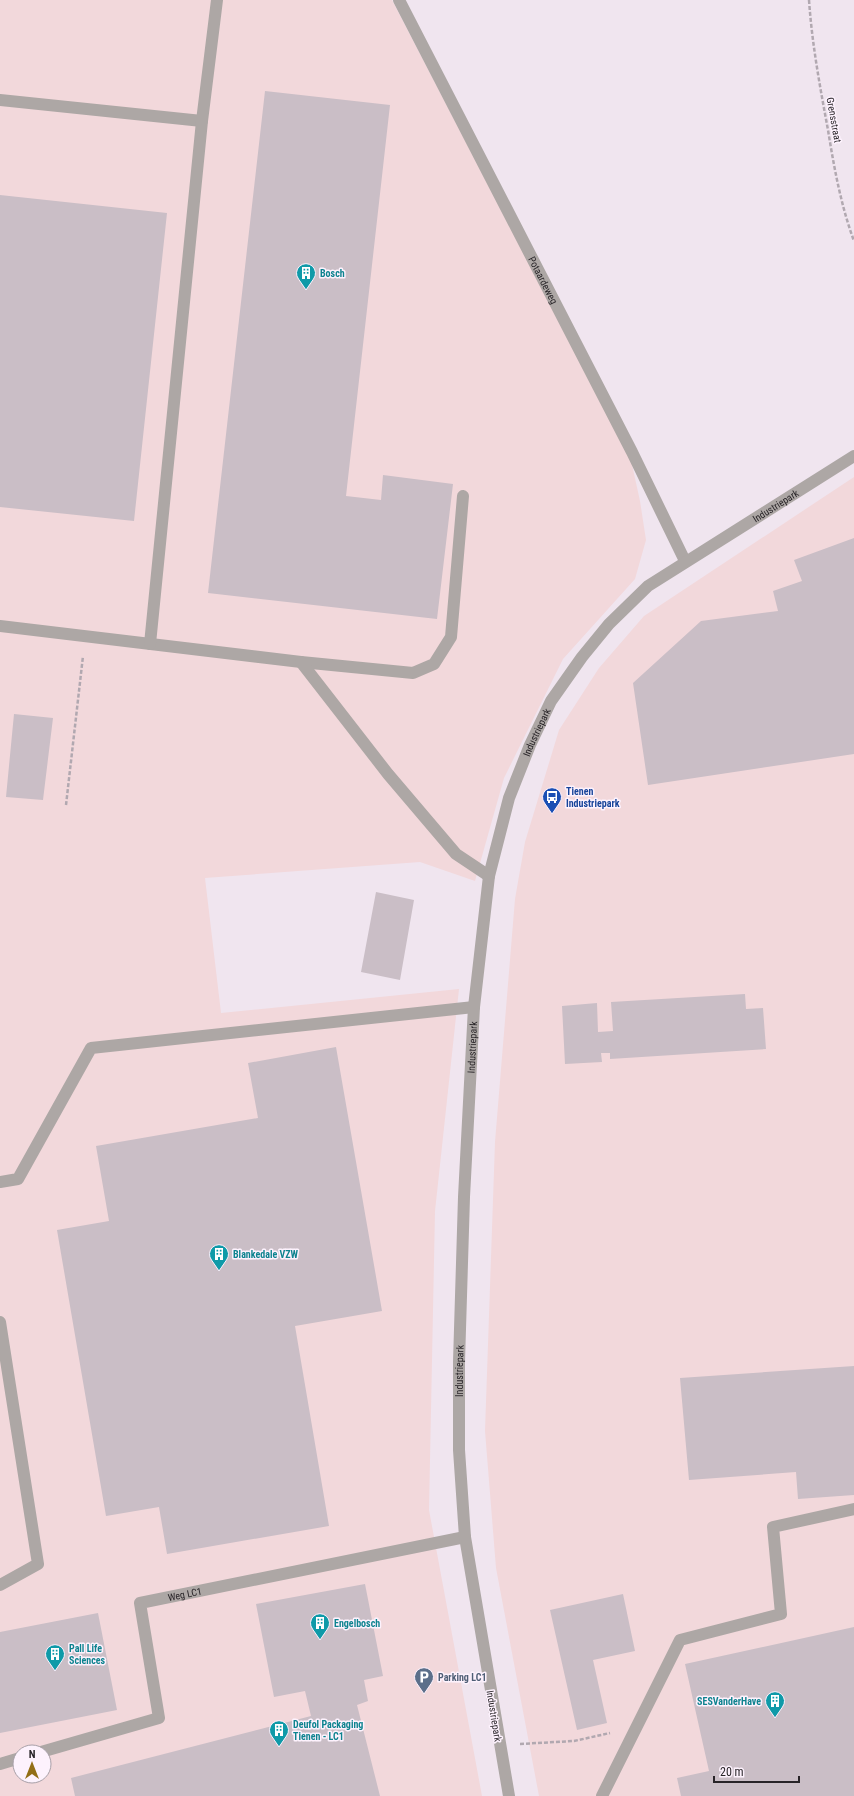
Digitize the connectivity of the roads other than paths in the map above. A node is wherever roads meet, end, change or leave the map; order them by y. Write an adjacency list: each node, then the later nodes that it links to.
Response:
1 (217, 0): 4 (street)
2 (399, 0): 7 (street, Potaardeweg)
3 (0, 100): 4 (street)
4 (202, 120): 9 (street)
5 (854, 456): 7 (street, Industriepark)
6 (463, 496): 10 (street)
7 (686, 561): 11 (street, Industriepark)
8 (0, 626): 9 (street)
9 (150, 644): 10 (street)
10 (302, 662): 11 (street)
11 (489, 876): 12 (street, Industriepark)
12 (474, 1007): 13 (street); 16 (street, Industriepark)
13 (0, 1182)
14 (0, 1322): 17 (street)
15 (854, 1509): 22 (street)
16 (465, 1537): 18 (street, Weg LC1); 21 (street, Industriepark)
17 (0, 1585)
18 (52, 1749)
19 (12, 1760): 20 (street)
20 (0, 1764)
21 (509, 1796)
22 (602, 1796)

